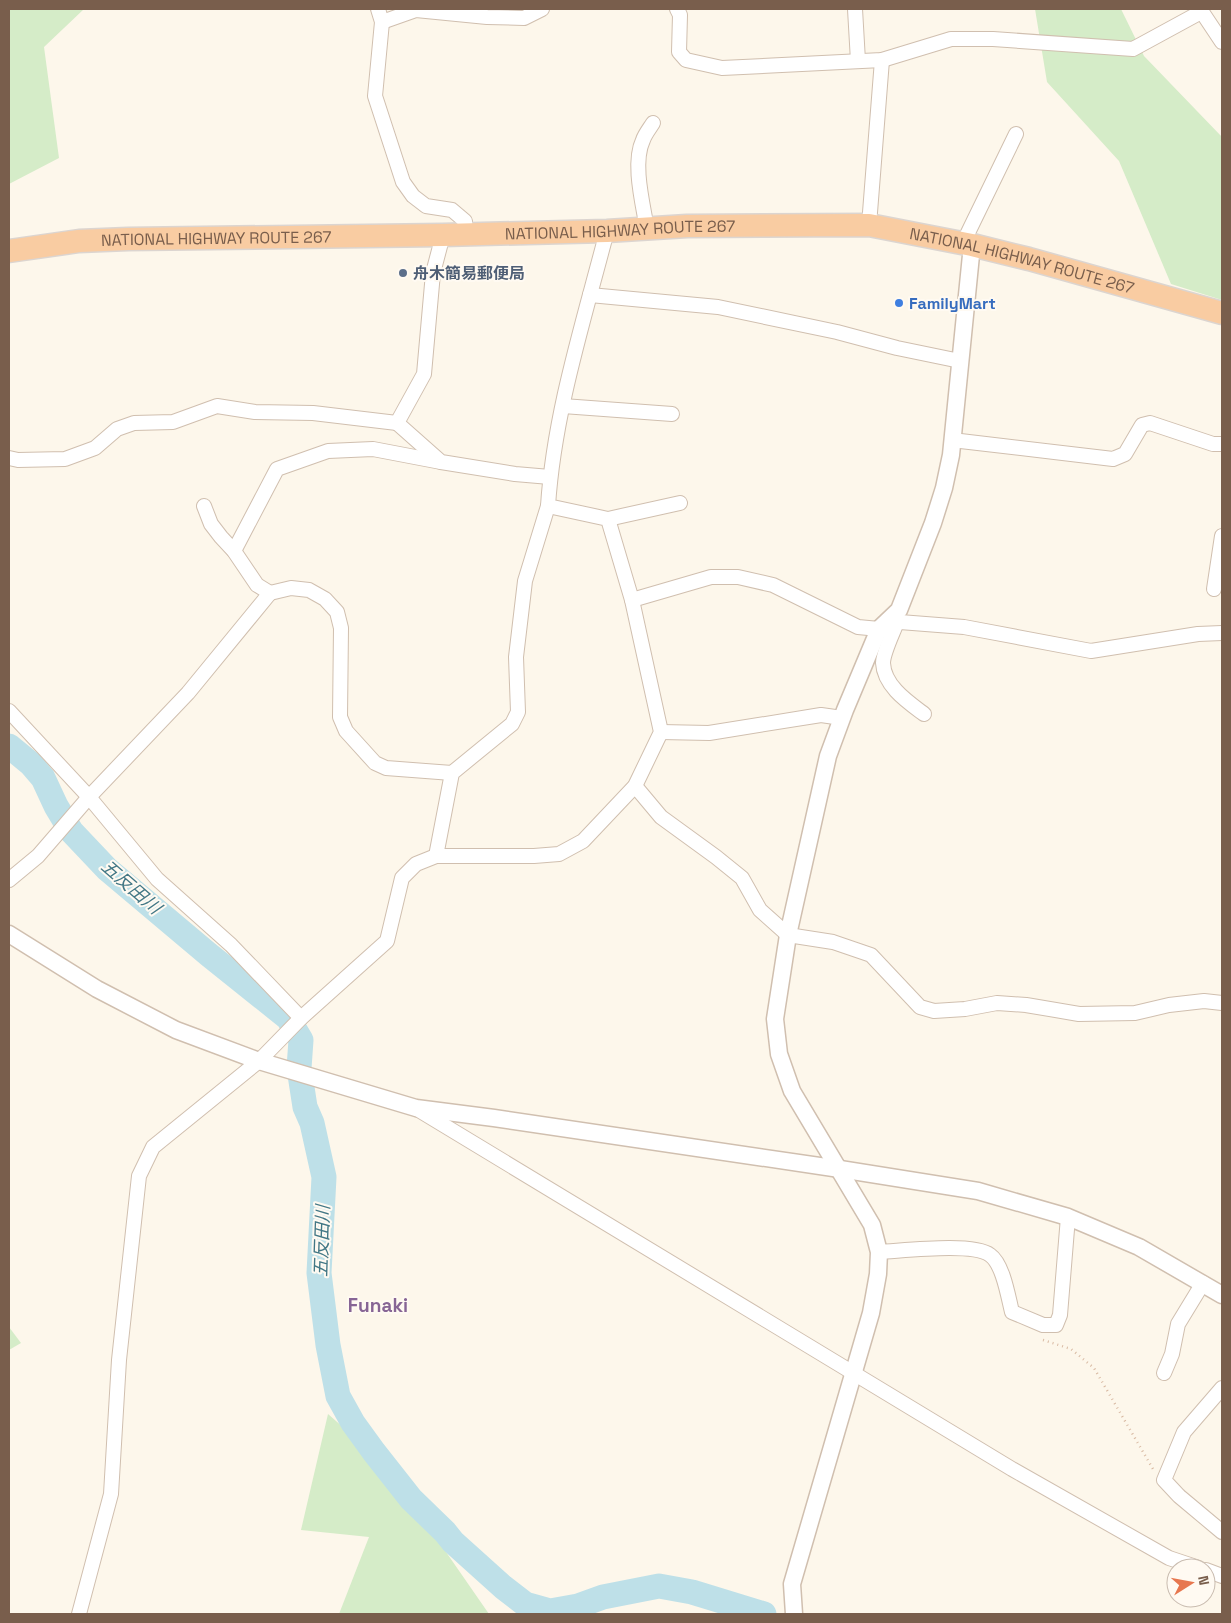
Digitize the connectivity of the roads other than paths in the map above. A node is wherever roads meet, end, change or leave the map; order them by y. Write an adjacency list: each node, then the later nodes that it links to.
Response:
1 (542, 9): 5 (street)
2 (677, 9): 8 (street)
3 (855, 9): 8 (street)
4 (1200, 10): 6 (street); 7 (street)
5 (380, 15): 15 (street)
6 (1222, 42)
7 (882, 60): 8 (street); 11 (street)
8 (858, 61)
9 (653, 123): 12 (street)
10 (1016, 134): 16 (street)
11 (869, 225): 12 (highway, NATIONAL HIGHWAY ROUTE 267); 16 (highway, NATIONAL HIGHWAY ROUTE 267)
12 (647, 228): 13 (highway, NATIONAL HIGHWAY ROUTE 267)
13 (607, 231): 15 (highway, NATIONAL HIGHWAY ROUTE 267); 18 (street)
14 (443, 235): 15 (highway, NATIONAL HIGHWAY ROUTE 267); 17 (highway, NATIONAL HIGHWAY ROUTE 267); 23 (street)
15 (466, 235)
16 (967, 244): 19 (highway, NATIONAL HIGHWAY ROUTE 267); 20 (street)
17 (9, 251)
18 (590, 296): 20 (street); 21 (street)
19 (1222, 313)
20 (960, 361): 24 (street)
21 (564, 406): 22 (street); 28 (street)
22 (672, 414)
23 (397, 423): 26 (street); 27 (street)
24 (952, 440): 25 (street); 38 (street)
25 (1222, 444)
26 (9, 458)
27 (441, 462): 28 (street); 34 (street)
28 (550, 477): 31 (street)
29 (680, 502): 32 (street)
30 (204, 506): 34 (street)
31 (548, 506): 32 (street); 44 (street)
32 (608, 519): 37 (street)
33 (1222, 536): 35 (street)
34 (234, 552): 36 (street)
35 (1214, 589)
36 (270, 593): 44 (street); 46 (street)
37 (632, 600): 38 (street); 43 (street)
38 (888, 624): 39 (street); 41 (street); 42 (street)
39 (1222, 633)
40 (9, 711): 46 (street)
41 (924, 714)
42 (842, 718): 43 (street); 50 (street)
43 (661, 732): 45 (street)
44 (452, 773): 47 (street)
45 (635, 786): 47 (street); 50 (street)
46 (89, 798): 48 (street); 52 (street)
47 (436, 856): 52 (street)
48 (9, 880)
49 (9, 934): 53 (street)
50 (788, 935): 51 (street); 55 (street)
51 (1222, 1003)
52 (301, 1018): 53 (street)
53 (259, 1061): 54 (street); 65 (street)
54 (416, 1108): 55 (street); 60 (street)
55 (840, 1169): 56 (street); 57 (street)
56 (1068, 1217): 57 (street); 58 (street)
57 (879, 1252): 60 (street)
58 (1203, 1283): 59 (street); 61 (street)
59 (1222, 1295)
60 (852, 1372): 64 (street); 66 (street)
61 (1164, 1373)
62 (1222, 1388): 63 (street)
63 (1222, 1532)
64 (1170, 1558)
65 (79, 1614)
66 (794, 1614)

